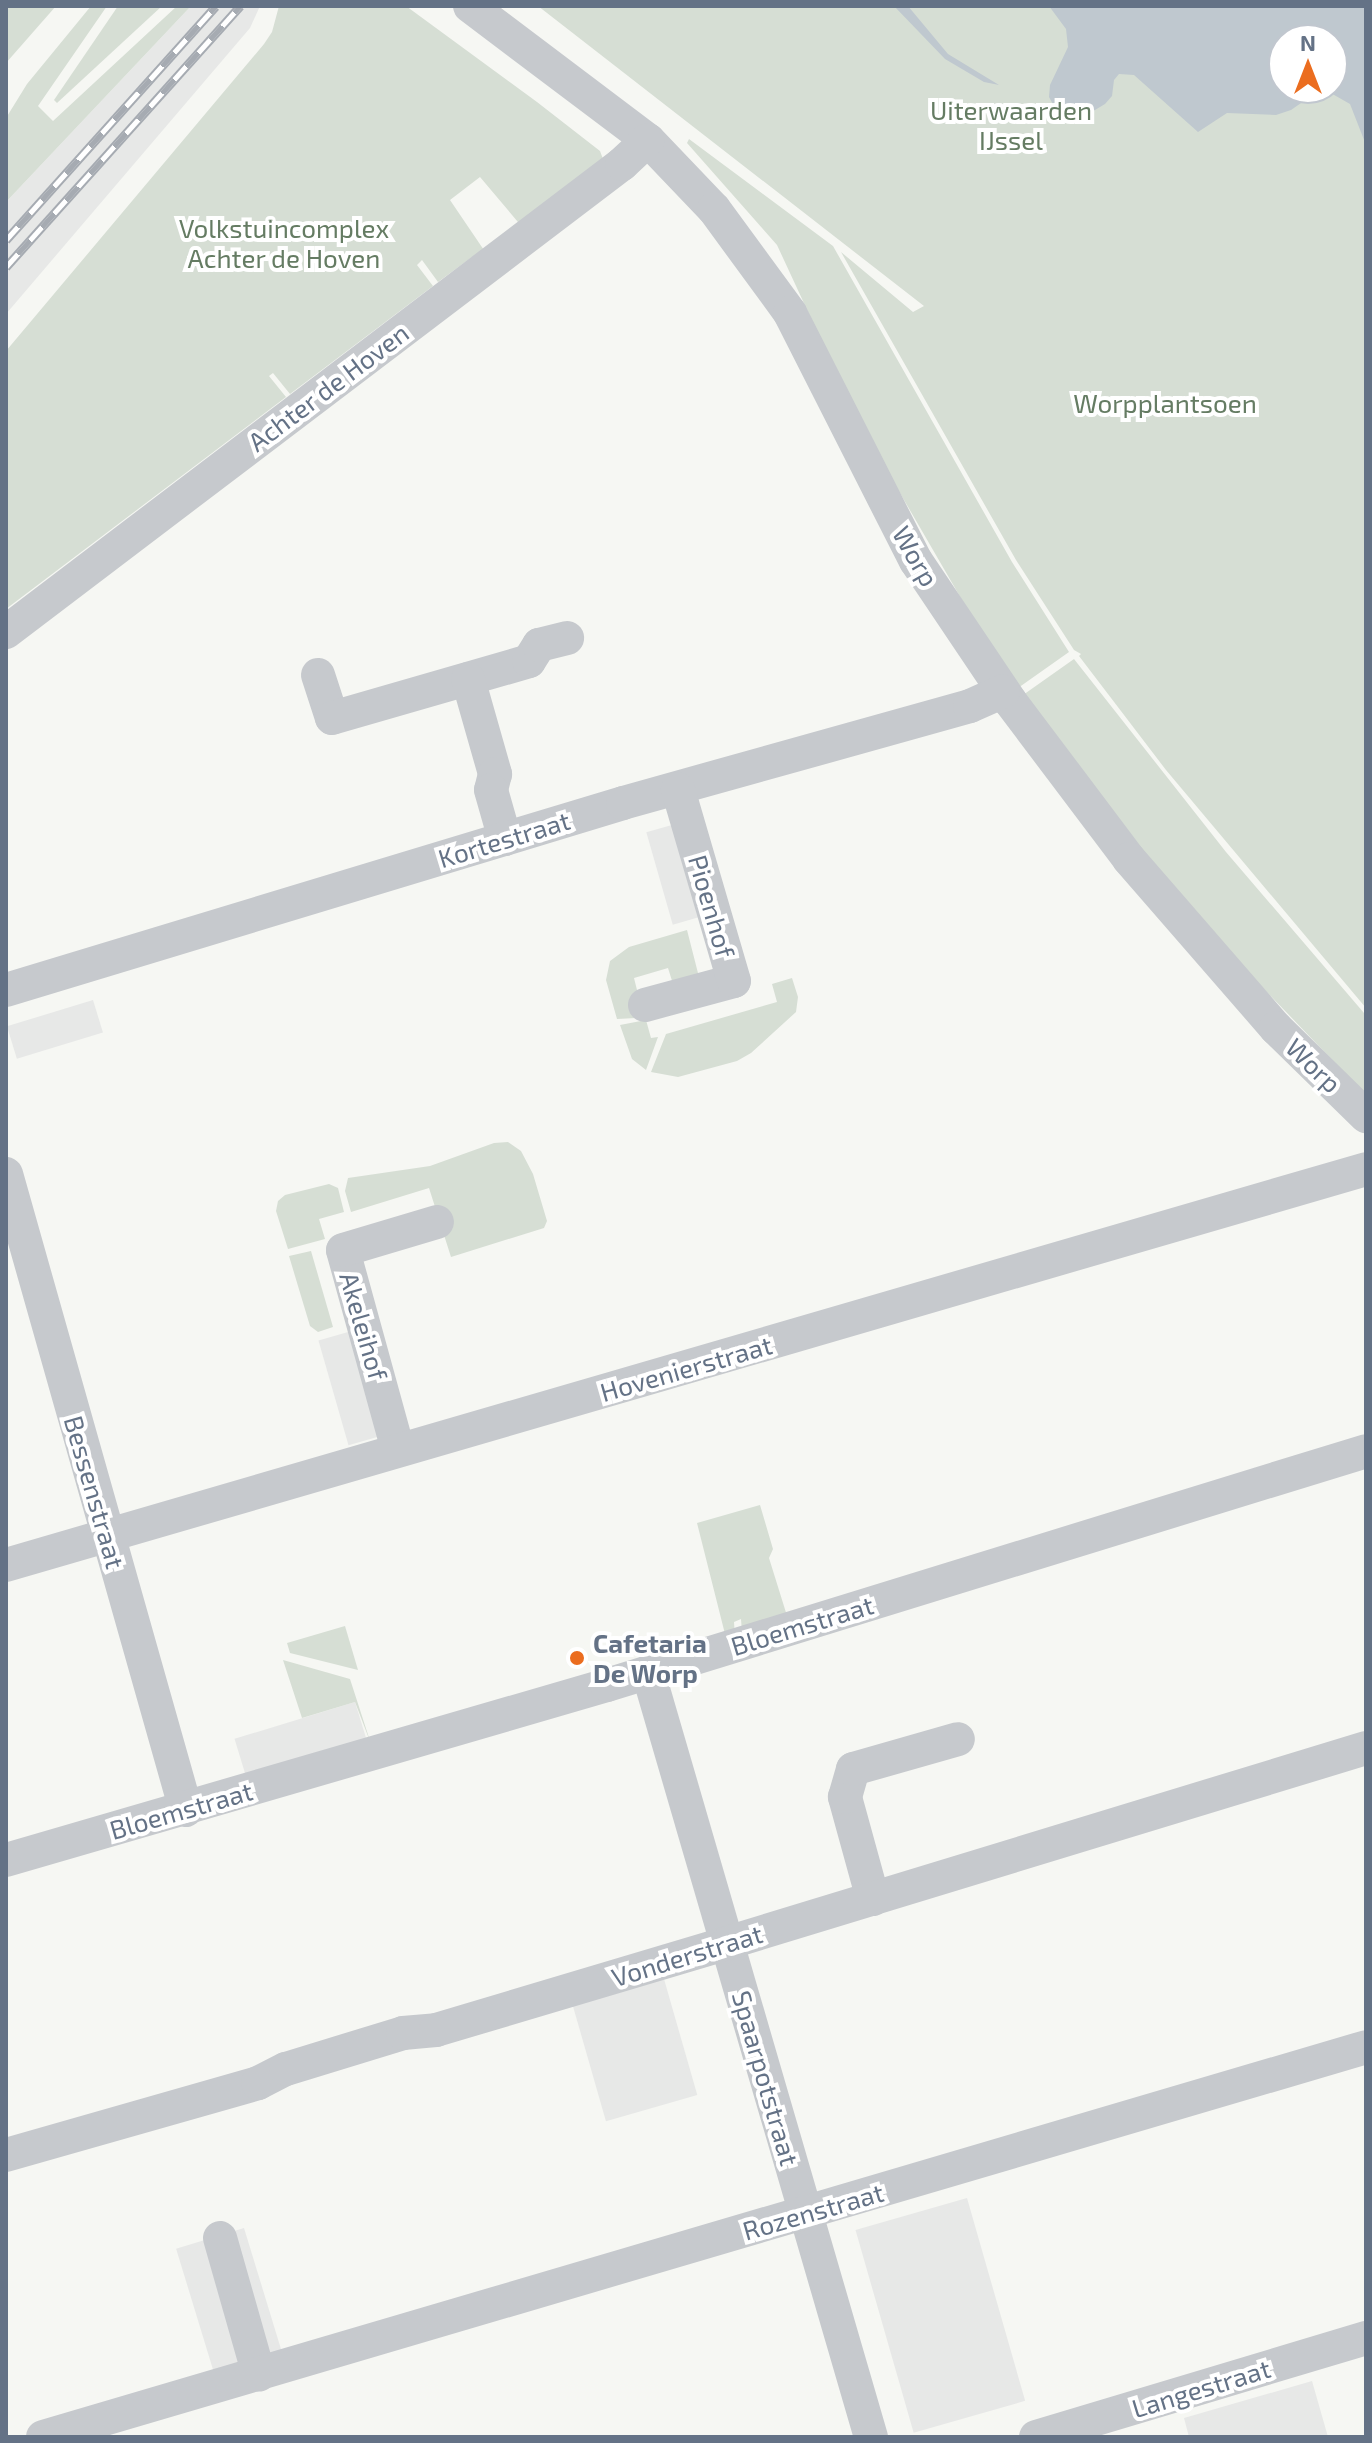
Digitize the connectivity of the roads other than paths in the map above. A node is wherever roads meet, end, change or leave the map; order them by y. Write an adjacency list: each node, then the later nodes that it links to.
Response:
1 (470, 6): 2 (street, Worp)
2 (648, 140): 3 (street, Achter de Hoven); 7 (street, Worp)
3 (6, 632)
4 (567, 638): 6 (street)
5 (318, 675): 6 (street)
6 (457, 682): 9 (street)
7 (1003, 691): 8 (street, Kortestraat); 12 (street, Worp)
8 (678, 789): 9 (street, Kortestraat); 11 (street, Pioenhof)
9 (505, 839): 10 (street, Kortestraat)
10 (6, 990)
11 (645, 1005)
12 (1366, 1116)
13 (1366, 1169): 17 (street, Hovenierstraat)
14 (6, 1174): 16 (street, Bessenstraat)
15 (437, 1222): 17 (street, Akeleihof)
16 (20, 1274): 19 (street, Bessenstraat)
17 (398, 1450): 19 (street, Hovenierstraat)
18 (1366, 1451): 21 (street, Bloemstraat)
19 (108, 1537): 20 (street, Hovenierstraat); 24 (street, Bessenstraat)
20 (6, 1565)
21 (648, 1672): 24 (street, Bloemstraat); 27 (street, Spaarpotstraat)
22 (958, 1739): 26 (street)
23 (1366, 1748): 26 (street, Vonderstraat)
24 (186, 1810): 25 (street, Bloemstraat)
25 (6, 1860)
26 (873, 1899): 27 (street, Vonderstraat)
27 (727, 1943): 29 (street, Vonderstraat); 30 (street, Spaarpotstraat)
28 (1366, 2047): 30 (street, Rozenstraat)
29 (6, 2155)
30 (806, 2214): 33 (street, Rozenstraat); 35 (street, Spaarpotstraat)
31 (220, 2238): 33 (street)
32 (1366, 2338): 36 (street, Langestraat)
33 (259, 2375): 34 (street, Rozenstraat)
34 (43, 2437)
35 (871, 2437)
36 (1036, 2437)

